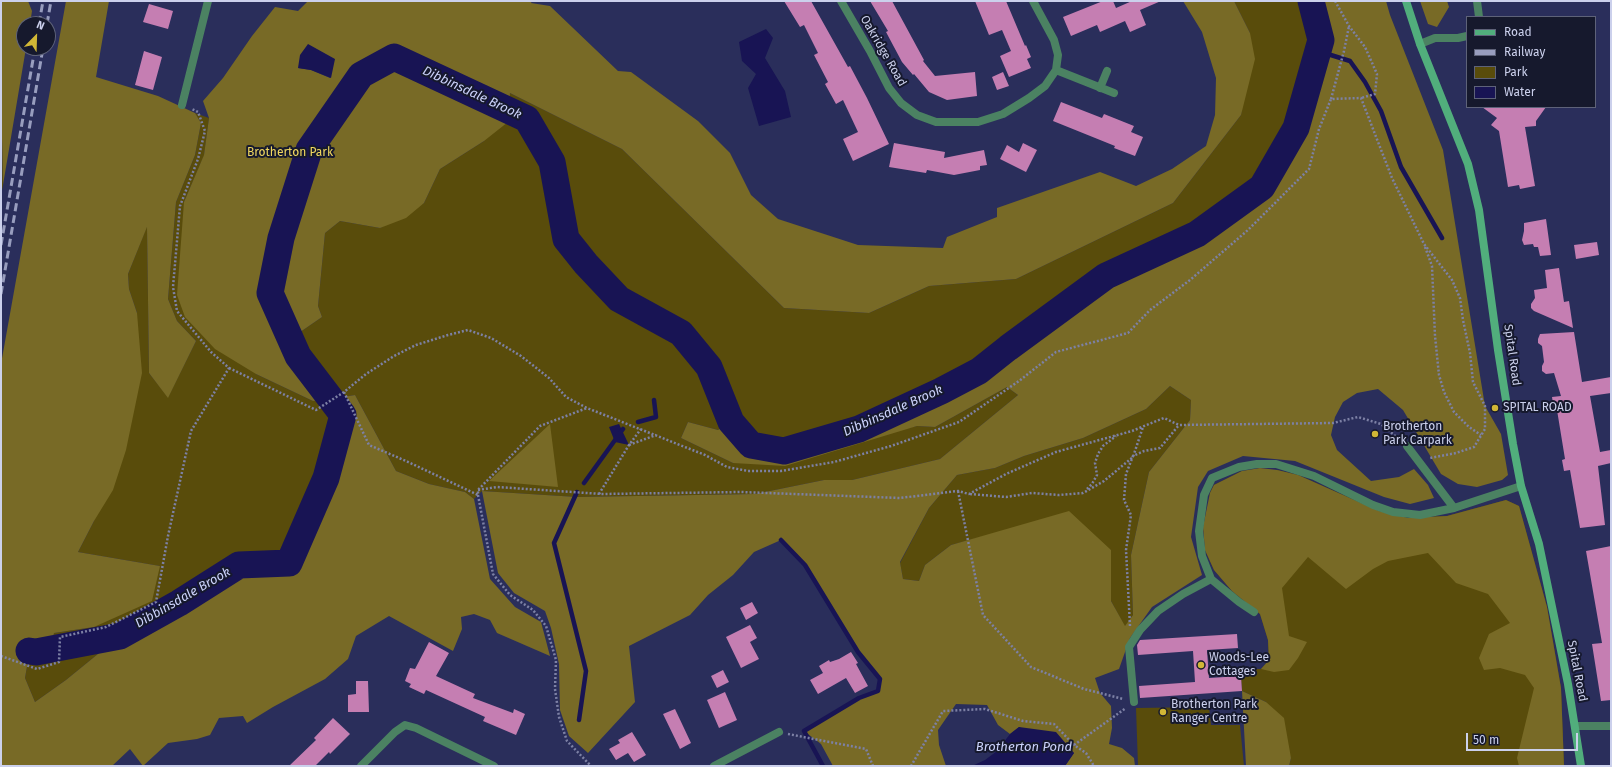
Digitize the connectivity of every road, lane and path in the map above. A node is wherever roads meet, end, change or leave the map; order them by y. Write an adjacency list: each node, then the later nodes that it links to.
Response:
1 (208, 1): 17 (street)
2 (841, 1): 11 (street, Oakridge Road)
3 (1033, 1): 11 (street)
4 (1335, 1): 8 (path)
5 (1406, 1): 10 (main road, Spital Road)
6 (1477, 1): 7 (street)
7 (1479, 16)
8 (1349, 26): 15 (path); 16 (path)
9 (1466, 36): 10 (street)
10 (1420, 44): 32 (main road, Spital Road)
11 (1056, 70): 13 (street)
12 (1107, 70): 13 (street)
13 (1100, 88): 14 (street)
14 (1114, 93)
15 (1361, 98): 16 (path); 18 (path)
16 (1331, 99): 26 (path)
17 (182, 105): 19 (path)
18 (1424, 244): 27 (path); 27 (path)
19 (229, 368): 20 (path); 43 (path)
20 (344, 392): 21 (path); 38 (path)
21 (587, 408): 24 (path); 33 (path)
22 (1179, 425): 23 (path); 29 (path); 30 (path)
23 (1143, 426): 25 (path); 30 (path)
24 (641, 429): 26 (path); 28 (path)
25 (1118, 434): 35 (path); 37 (path)
26 (657, 435): 28 (path)
27 (1481, 435): 31 (path)
28 (629, 445): 36 (path)
29 (1407, 446): 31 (street)
30 (1133, 457): 35 (path); 42 (path)
31 (1418, 460): 39 (street)
32 (1521, 486): 39 (street); 45 (main road, Spital Road)
33 (478, 490): 36 (path); 38 (path)
34 (958, 491): 36 (path); 37 (path); 44 (path)
35 (1083, 493): 37 (path)
36 (599, 494)
37 (969, 494)
38 (478, 495): 51 (path)
39 (1454, 508): 40 (street)
40 (1211, 579): 41 (street); 44 (street)
41 (1254, 612)
42 (1130, 630)
43 (1, 656)
44 (1134, 702): 48 (path)
45 (1575, 726): 46 (street); 56 (main road, Spital Road)
46 (1611, 726)
47 (779, 732): 52 (street); 53 (path)
48 (1074, 745): 54 (path); 55 (path)
49 (361, 766): 50 (street)
50 (494, 766)
51 (592, 766)
52 (714, 766)
53 (873, 766)
54 (910, 766)
55 (1094, 766)
56 (1581, 766)

